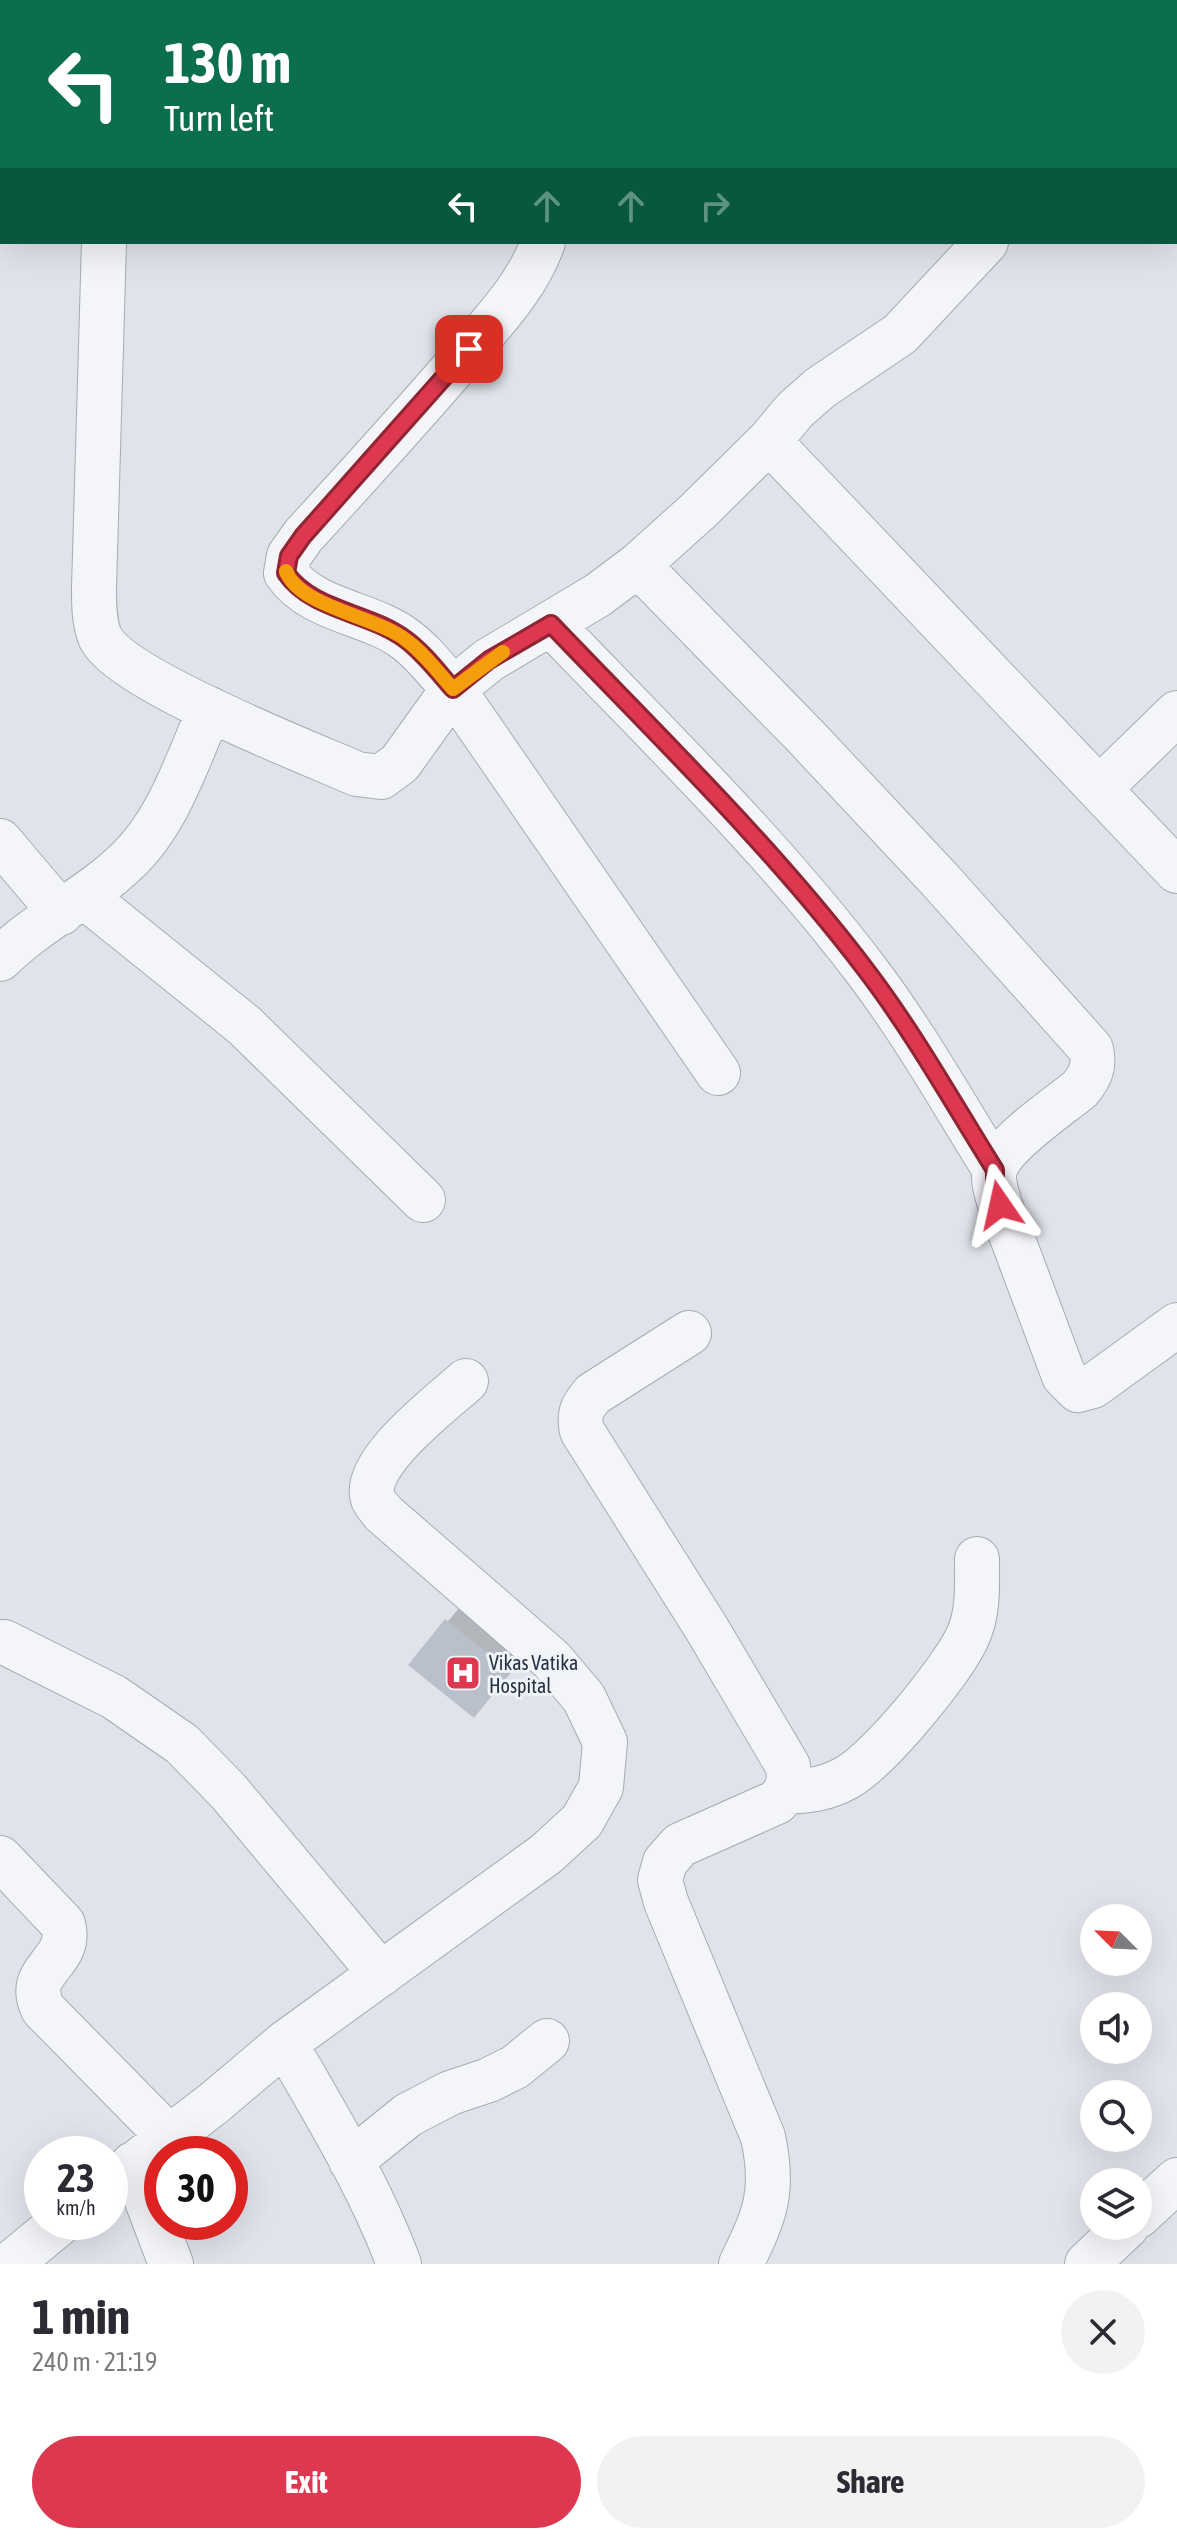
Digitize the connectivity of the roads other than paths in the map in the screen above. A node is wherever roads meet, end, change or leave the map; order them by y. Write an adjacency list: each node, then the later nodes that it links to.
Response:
1 (104, 244): 8 (street)
2 (542, 244): 7 (street)
3 (984, 244): 4 (street)
4 (769, 441): 5 (street); 10 (street)
5 (638, 565): 6 (street); 16 (street)
6 (551, 624): 7 (street); 16 (street)
7 (453, 689): 8 (street); 15 (street)
8 (210, 709): 13 (street)
9 (1177, 713): 10 (street)
10 (1101, 787): 12 (street)
11 (0, 841): 13 (street)
12 (1177, 871)
13 (73, 905): 14 (street); 17 (street)
14 (0, 959)
15 (718, 1073)
16 (995, 1170): 18 (street)
17 (423, 1200)
18 (1177, 1325)
19 (689, 1333): 23 (street)
20 (466, 1381): 25 (street)
21 (977, 1559): 23 (street)
22 (4, 1642): 25 (street)
23 (786, 1792): 41 (street)
24 (0, 1858): 28 (street)
25 (381, 1974): 27 (street)
26 (547, 2041): 31 (street)
27 (285, 2043): 29 (street); 31 (street)
28 (168, 2136)
29 (170, 2136)
30 (144, 2156): 32 (street)
31 (351, 2161): 40 (street)
32 (128, 2168)
33 (1177, 2180): 35 (street)
34 (128, 2184): 39 (street)
35 (1152, 2203)
36 (39, 2240): 38 (street)
37 (1112, 2240): 42 (street)
38 (10, 2264)
39 (171, 2264)
40 (399, 2264)
41 (741, 2264)
42 (1087, 2264)

